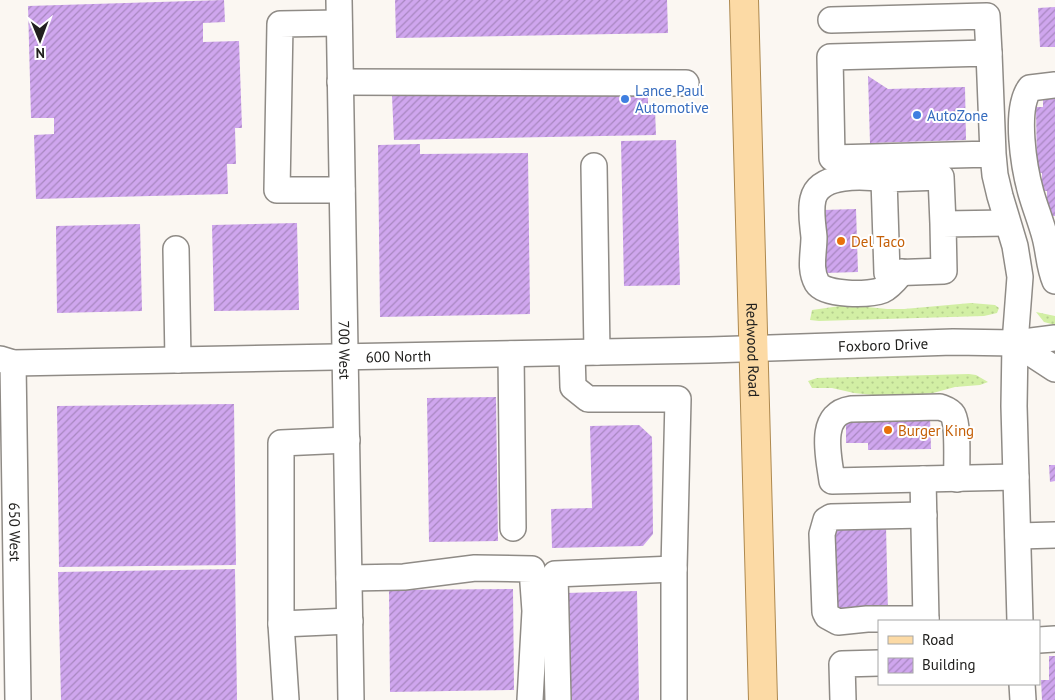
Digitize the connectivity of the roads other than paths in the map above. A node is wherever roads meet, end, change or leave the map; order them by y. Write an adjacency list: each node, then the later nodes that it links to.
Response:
1 (744, 0): 24 (main road, Redwood Road)
2 (911, 9): 3 (street); 5 (street)
3 (830, 10): 6 (street)
4 (339, 11): 7 (street, 700 West); 16 (street)
5 (989, 53): 6 (street); 10 (street)
6 (830, 56): 11 (street)
7 (340, 82): 8 (street); 16 (street, 700 West)
8 (686, 82)
9 (1048, 85): 21 (street)
10 (993, 154): 13 (street); 17 (street)
11 (832, 158): 13 (street); 15 (street)
12 (594, 166): 25 (street)
13 (941, 166): 14 (street); 18 (street)
14 (884, 179): 15 (street); 20 (street)
15 (824, 185): 20 (street)
16 (342, 190): 28 (street, 700 West)
17 (1007, 223): 18 (street); 23 (street)
18 (943, 224): 20 (street)
19 (176, 249): 29 (street)
20 (902, 272)
21 (1055, 281)
22 (1055, 338): 23 (street, Foxboro Drive)
23 (1015, 343): 24 (street, Foxboro Drive); 31 (street); 33 (street)
24 (752, 349): 25 (street, 600 North); 57 (main road, Redwood Road)
25 (597, 352): 26 (street, 600 North)
26 (572, 353): 27 (street, 600 North); 41 (street)
27 (510, 354): 28 (street, 600 North); 37 (street)
28 (346, 357): 29 (street, 600 North); 32 (street, 700 West)
29 (178, 360): 30 (street, 600 North)
30 (7, 362): 40 (street, 650 West)
31 (1055, 369)
32 (347, 440): 42 (street, 700 West); 46 (street)
33 (1016, 477): 34 (street); 39 (street)
34 (964, 478): 35 (street); 35 (street)
35 (923, 480): 36 (street)
36 (924, 515): 43 (street); 43 (street)
37 (513, 528)
38 (1055, 535): 39 (street)
39 (1018, 536): 44 (street)
40 (8, 566): 51 (street, 650 West)
41 (674, 569): 55 (street); 56 (street)
42 (350, 578): 45 (street, 700 West); 54 (street)
43 (926, 620)
44 (1020, 620)
45 (350, 621): 46 (street); 53 (street, 700 West)
46 (281, 624): 52 (street)
47 (1055, 639): 48 (street)
48 (1040, 640)
49 (878, 663): 58 (street)
50 (1022, 685): 59 (street)
51 (18, 700)
52 (286, 700)
53 (351, 700)
54 (530, 700)
55 (558, 700)
56 (674, 700)
57 (763, 700)
58 (843, 700)
59 (1023, 700)

